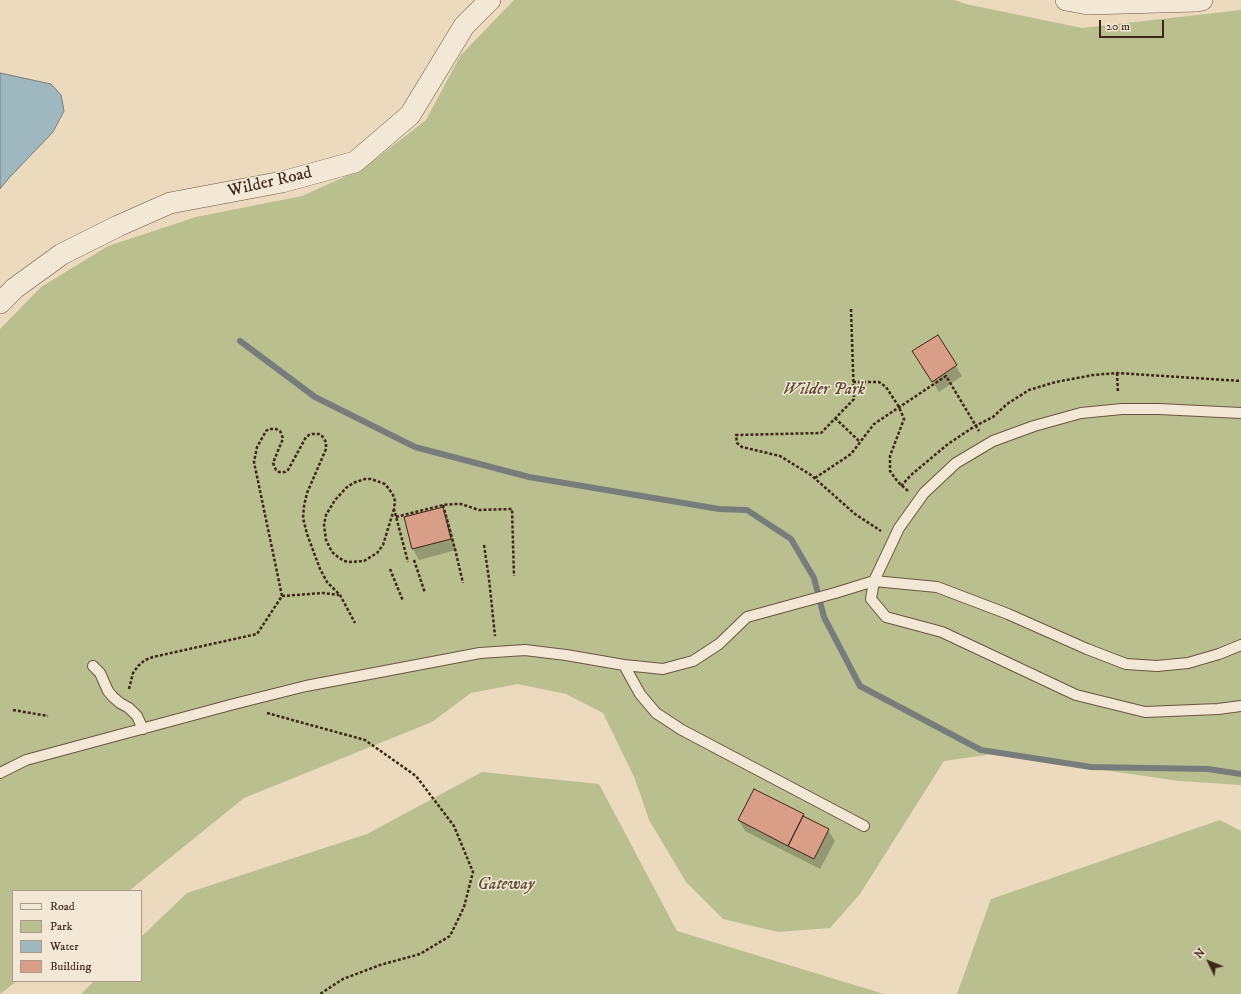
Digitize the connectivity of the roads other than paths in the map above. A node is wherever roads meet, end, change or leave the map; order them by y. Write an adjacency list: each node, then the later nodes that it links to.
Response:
1 (490, 0): 4 (street, Wilder Road)
2 (1066, 0): 3 (street)
3 (1202, 0)
4 (0, 303)
5 (1241, 413): 6 (lane)
6 (874, 581): 7 (lane); 8 (lane); 10 (lane)
7 (1241, 645)
8 (624, 665): 11 (lane); 13 (lane)
9 (93, 666): 11 (lane)
10 (1241, 706)
11 (142, 728): 12 (lane)
12 (0, 772)
13 (864, 826)

